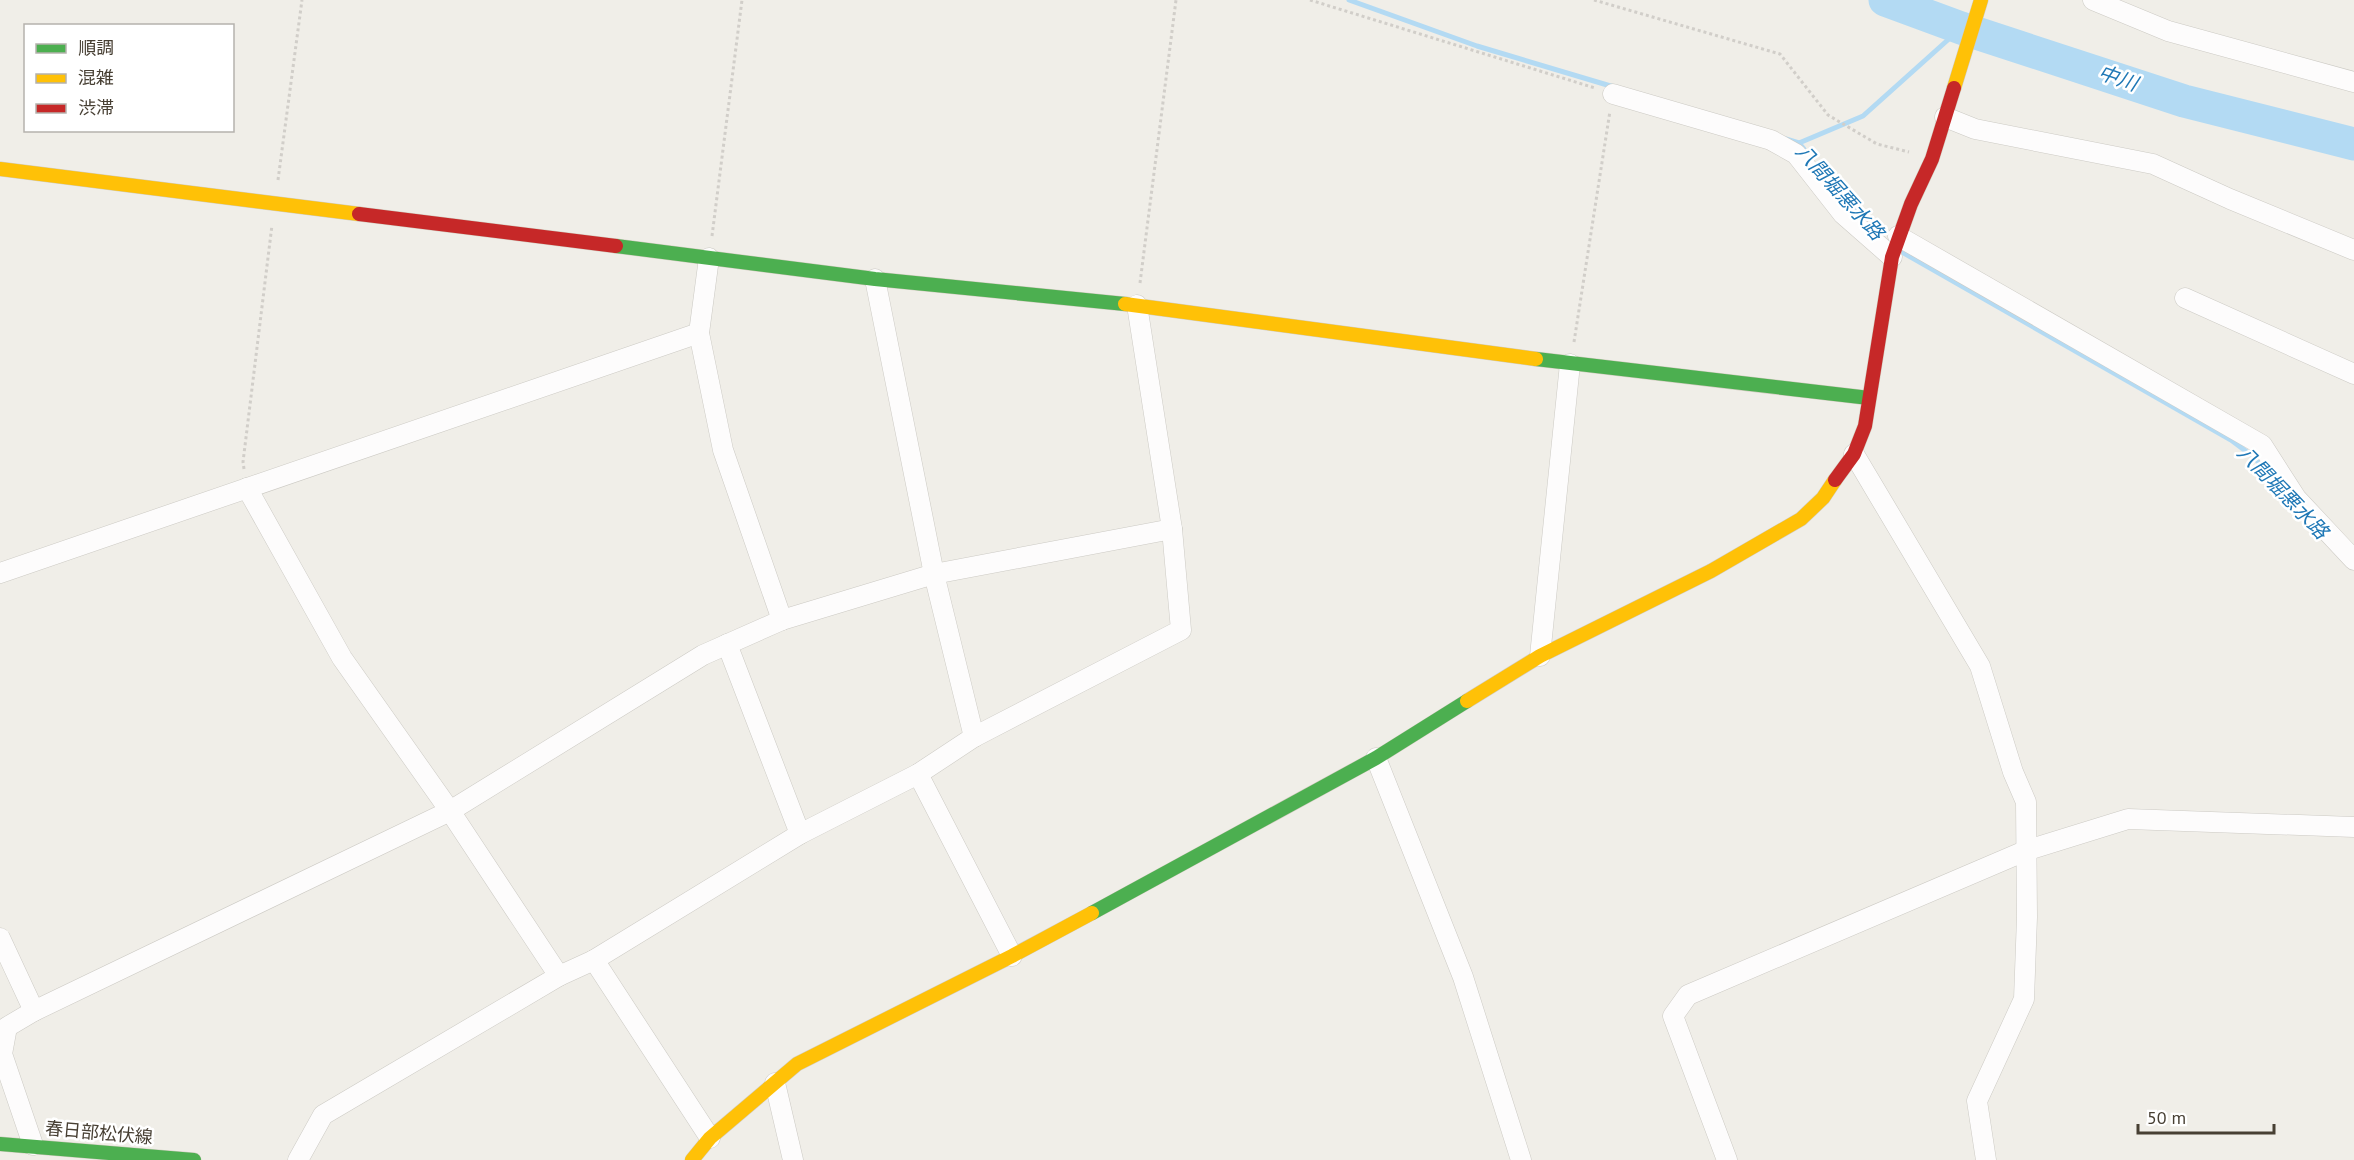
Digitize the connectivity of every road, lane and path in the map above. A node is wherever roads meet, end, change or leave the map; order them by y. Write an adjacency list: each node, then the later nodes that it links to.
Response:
1 (302, 0): 13 (path)
2 (742, 0): 17 (path)
3 (1176, 0): 20 (path)
4 (1310, 0): 9 (path)
5 (1594, 0): 11 (path)
6 (1981, 0): 10 (street)
7 (2093, 0): 8 (street)
8 (2354, 82)
9 (1613, 94): 16 (street); 22 (path)
10 (1945, 117): 11 (street); 15 (street)
11 (1932, 159): 14 (street)
12 (0, 169): 13 (street)
13 (275, 202): 17 (street); 26 (path)
14 (1898, 236): 16 (street); 28 (street)
15 (2354, 250)
16 (1892, 257): 24 (street)
17 (709, 258): 18 (street); 21 (street)
18 (875, 279): 20 (street); 30 (street)
19 (2185, 298): 23 (street)
20 (1137, 305): 22 (street); 27 (street)
21 (699, 333): 26 (street); 31 (street)
22 (1570, 364): 24 (street); 33 (street)
23 (2354, 374)
24 (1869, 398): 25 (street)
25 (1854, 454): 33 (street); 40 (street)
26 (247, 488): 29 (street); 37 (street)
27 (1172, 529): 30 (street); 34 (street)
28 (2354, 560)
29 (0, 573)
30 (934, 574): 31 (street); 34 (street)
31 (782, 620): 32 (street)
32 (727, 644): 37 (street); 39 (street)
33 (1540, 656): 35 (street)
34 (974, 737): 36 (street)
35 (1376, 758): 42 (street); 54 (street)
36 (918, 774): 39 (street); 42 (street)
37 (450, 811): 44 (street); 45 (street)
38 (2354, 827): 40 (street)
39 (800, 834): 43 (street)
40 (2025, 851): 55 (street); 56 (street)
41 (0, 938): 45 (street)
42 (1012, 956): 46 (street)
43 (594, 960): 44 (street); 47 (street)
44 (559, 976): 51 (street)
45 (34, 1011): 49 (street)
46 (775, 1083): 47 (street); 53 (street)
47 (710, 1138): 52 (street)
48 (0, 1144): 49 (street, 春日部松伏線)
49 (33, 1145): 50 (street, 春日部松伏線)
50 (194, 1160)
51 (298, 1160)
52 (692, 1160)
53 (793, 1160)
54 (1521, 1160)
55 (1727, 1160)
56 (1986, 1160)

